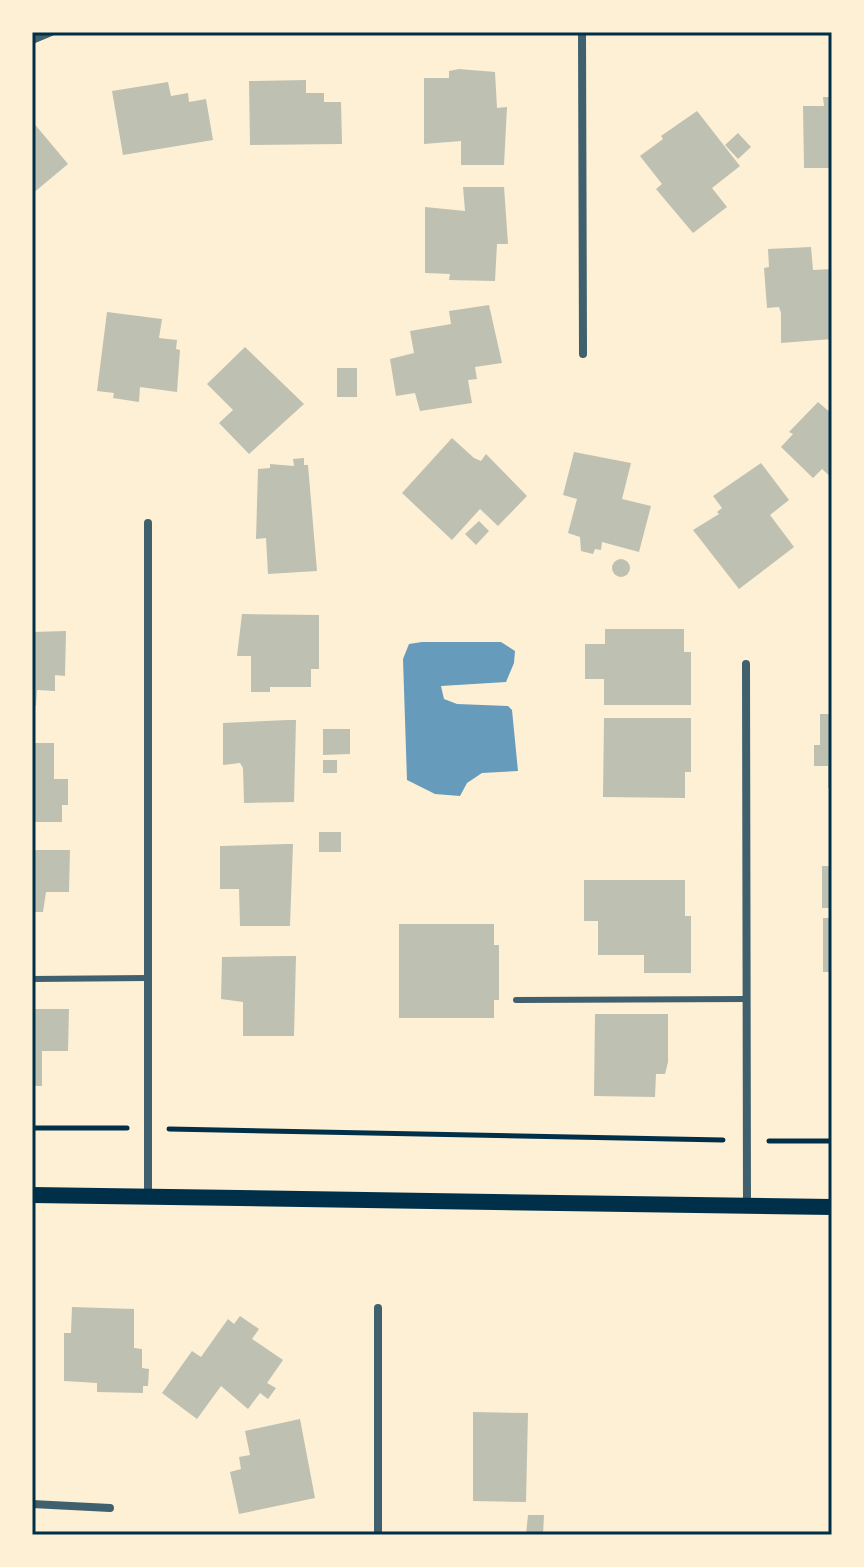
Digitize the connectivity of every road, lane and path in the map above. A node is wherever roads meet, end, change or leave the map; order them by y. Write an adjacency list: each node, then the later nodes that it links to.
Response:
1 (51, 32): 3 (street)
2 (582, 32): 4 (street)
3 (32, 40)
4 (583, 354)
5 (148, 523): 7 (street)
6 (746, 664): 9 (street)
7 (148, 978): 8 (lane); 12 (street)
8 (32, 979)
9 (747, 999): 10 (lane); 13 (street)
10 (516, 1000)
11 (32, 1128): 12 (path)
12 (148, 1128): 13 (path); 16 (street)
13 (747, 1141): 14 (path); 17 (street)
14 (832, 1141)
15 (32, 1195): 16 (main road)
16 (148, 1195): 17 (main road)
17 (747, 1207): 18 (main road)
18 (832, 1207)
19 (378, 1308): 22 (street)
20 (32, 1504): 21 (street)
21 (110, 1508)
22 (378, 1535)

